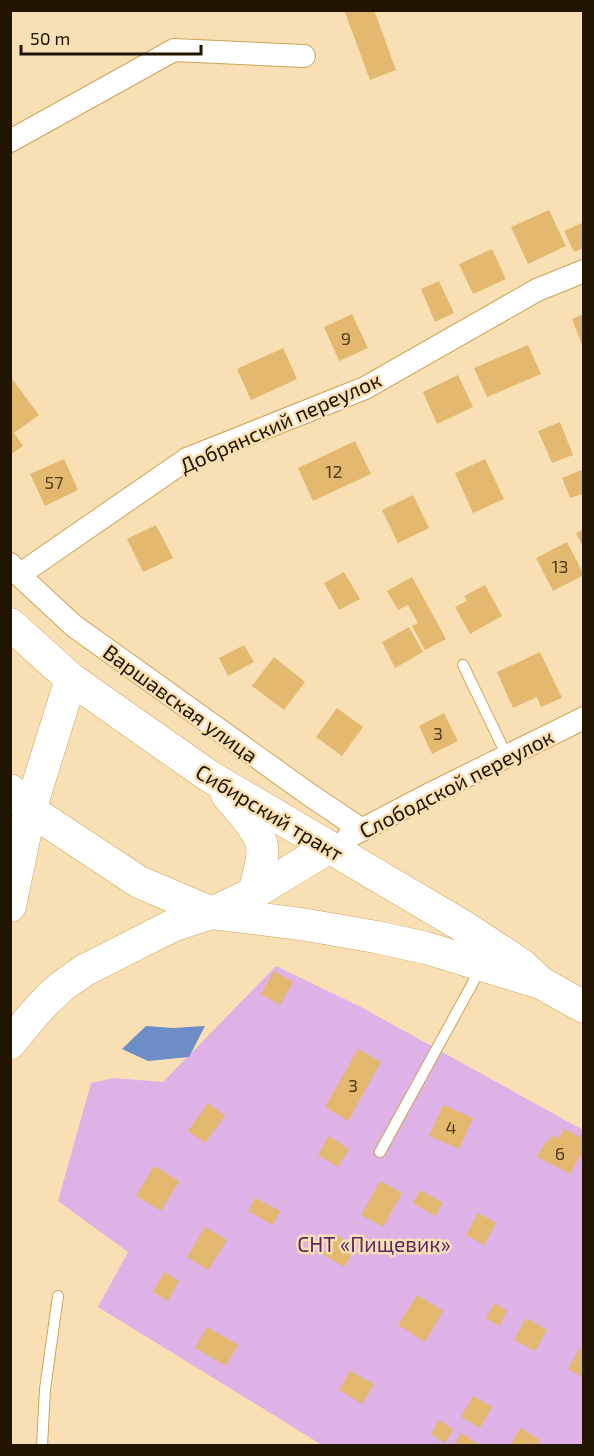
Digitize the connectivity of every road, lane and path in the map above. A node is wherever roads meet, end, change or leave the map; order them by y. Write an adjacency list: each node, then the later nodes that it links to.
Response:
1 (304, 56): 2 (street)
2 (10, 141)
3 (584, 271): 4 (street, Добрянский переулок)
4 (15, 569): 12 (street, Варшавская улица)
5 (10, 624): 7 (main road, Сибирский тракт)
6 (463, 665): 9 (lane)
7 (71, 679): 10 (main road, Сибирский тракт); 11 (main road)
8 (584, 718): 9 (street, Слободской переулок)
9 (507, 756): 12 (street, Слободской переулок)
10 (209, 776): 13 (main road, Сибирский тракт); 14 (main road)
11 (20, 800): 15 (main road); 16 (main road, Сибирский тракт)
12 (362, 830): 13 (street, Слободской переулок)
13 (328, 848): 14 (main road); 18 (main road, Сибирский тракт)
14 (254, 893): 16 (main road)
15 (10, 906)
16 (212, 913): 17 (main road, Сибирский тракт); 20 (main road)
17 (483, 965): 18 (main road, Сибирский тракт); 21 (lane)
18 (541, 983): 19 (main road, Сибирский тракт)
19 (584, 1007)
20 (10, 1043)
21 (380, 1152)
22 (58, 1296): 23 (lane)
23 (42, 1446)

